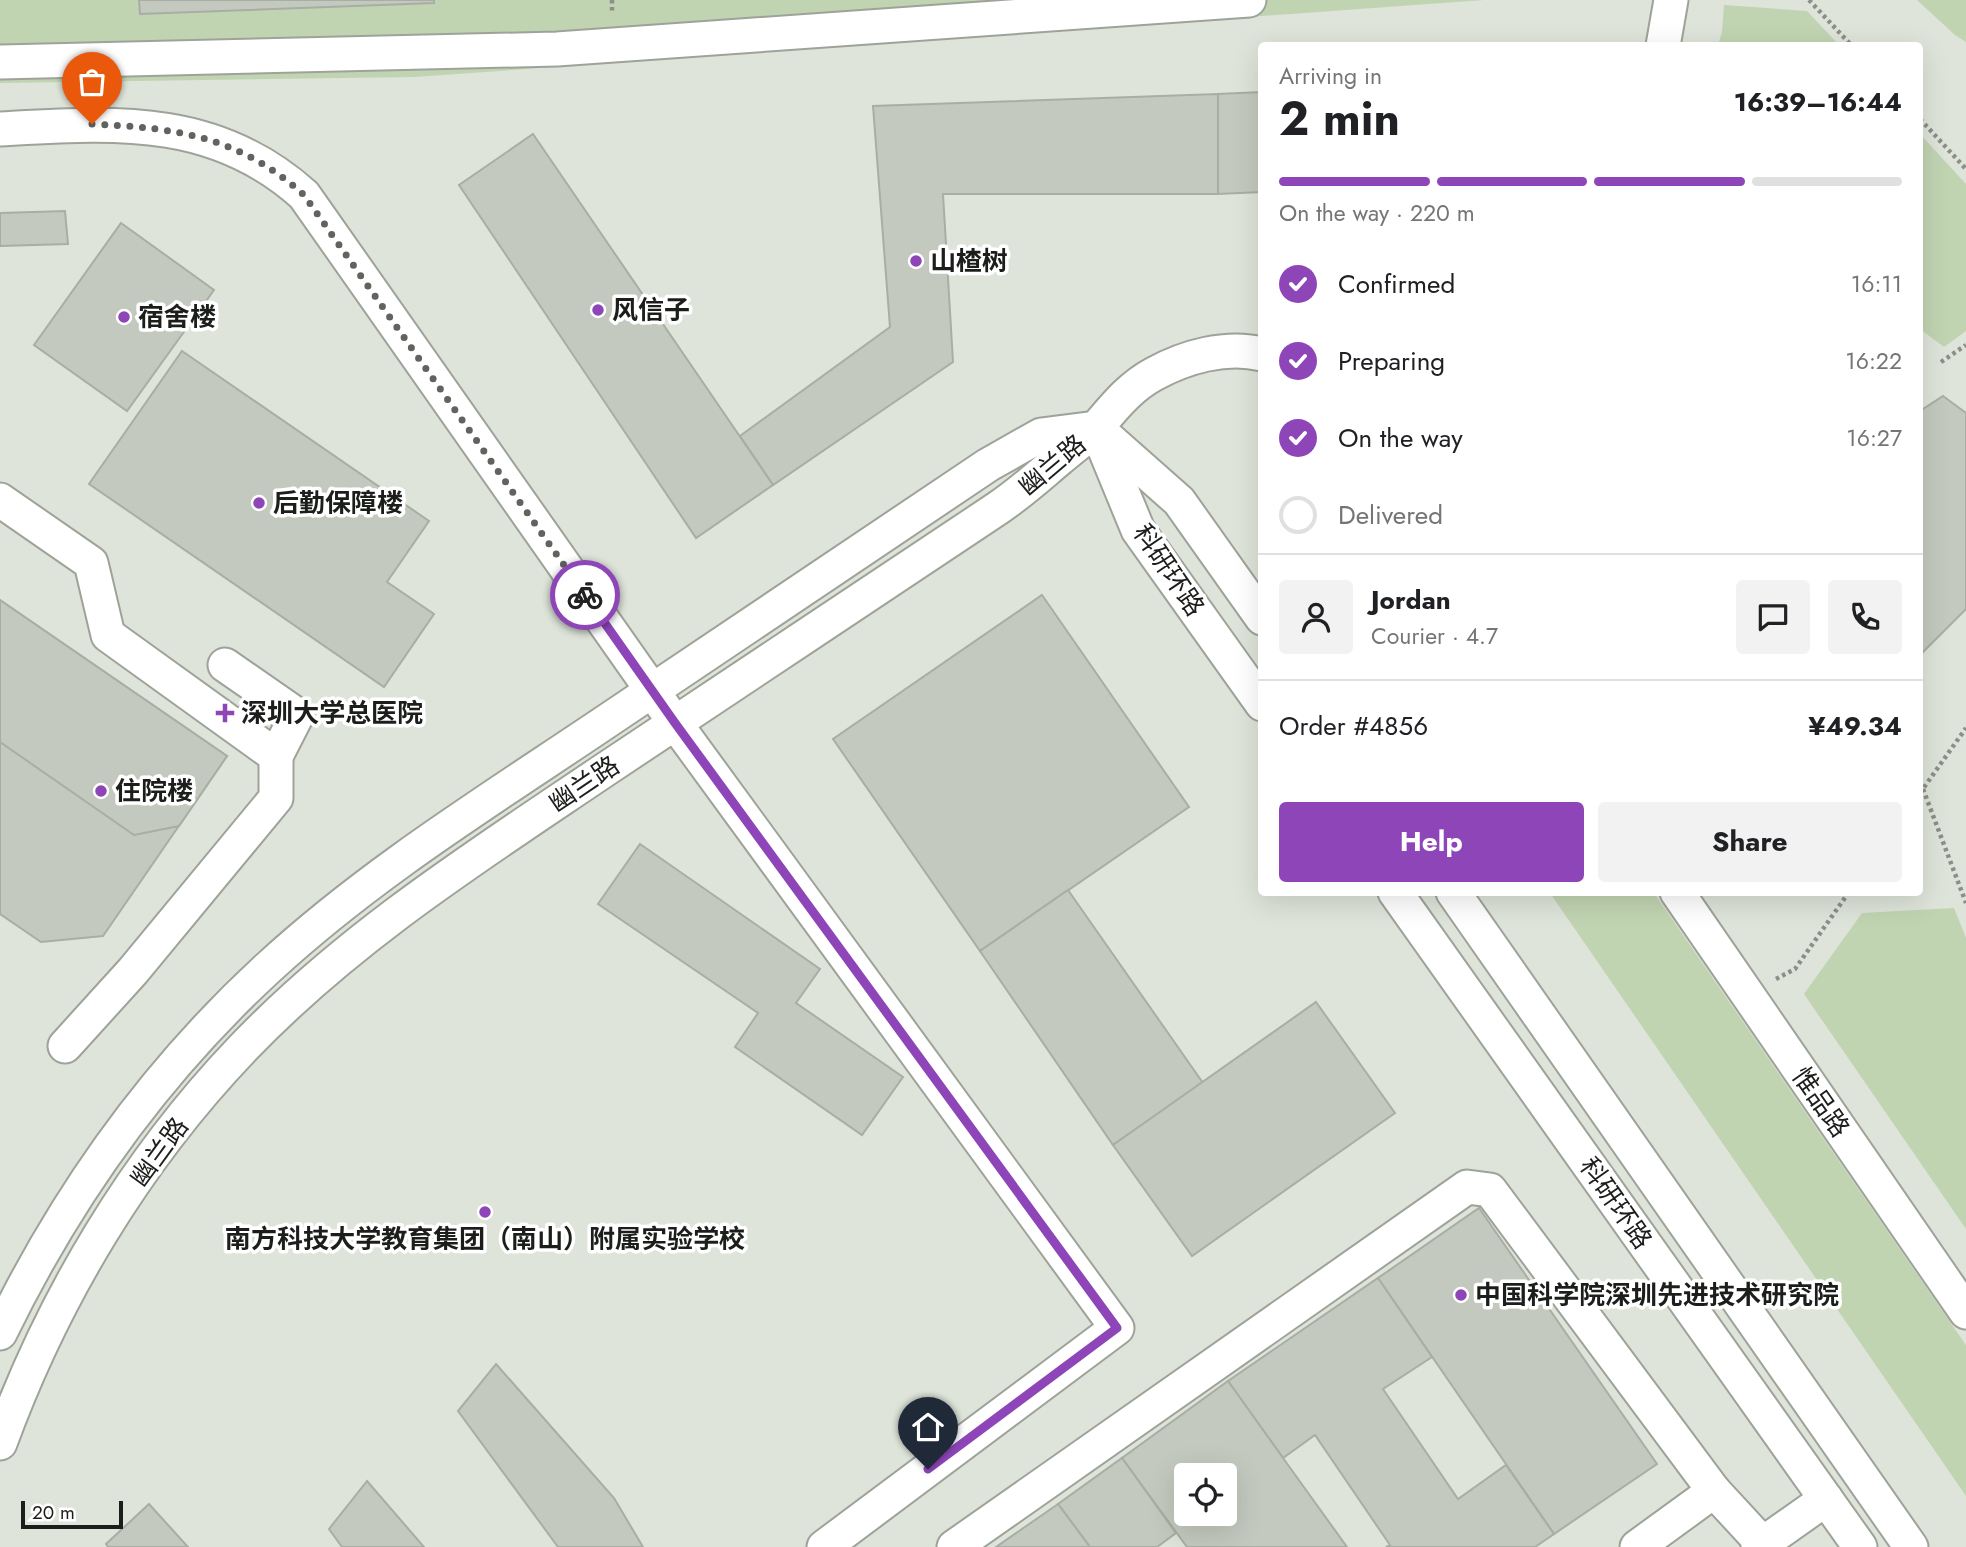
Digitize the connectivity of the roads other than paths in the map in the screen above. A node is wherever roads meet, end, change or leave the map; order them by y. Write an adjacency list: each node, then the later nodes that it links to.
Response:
1 (1249, 0): 4 (street)
2 (1671, 0): 3 (street)
3 (1664, 42)
4 (0, 62)
5 (0, 129): 11 (street)
6 (1258, 353): 7 (street)
7 (1096, 428): 9 (street, 科研环路); 11 (street, 幽兰路); 12 (street, 科研环路); 13 (street, 幽兰路)
8 (0, 500): 14 (street)
9 (1258, 612)
10 (225, 664): 14 (street)
11 (652, 691): 13 (street); 20 (street, 幽兰路)
12 (1258, 699)
13 (675, 723): 21 (street, 幽兰路); 25 (street)
14 (276, 756): 18 (street)
15 (1398, 896): 23 (street, 科研环路)
16 (1456, 896): 29 (street, 科研环路)
17 (1680, 896): 19 (street, 惟品路)
18 (65, 1046)
19 (1966, 1312)
20 (0, 1333)
21 (0, 1443)
22 (1714, 1491): 24 (street); 26 (street); 27 (street)
23 (1826, 1499): 24 (street); 28 (street, 科研环路)
24 (1761, 1545)
25 (824, 1547)
26 (954, 1547)
27 (1637, 1547)
28 (1860, 1547)
29 (1911, 1547)

